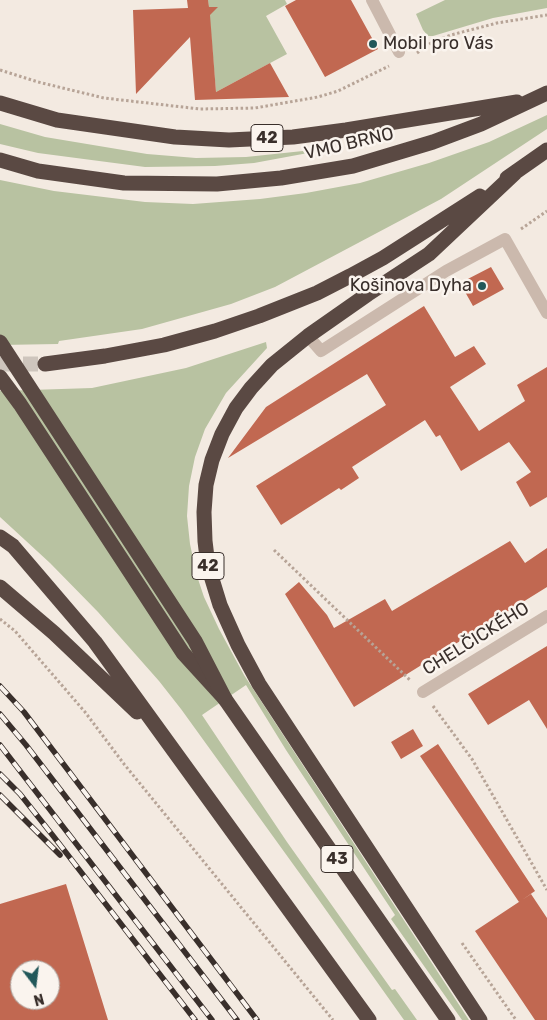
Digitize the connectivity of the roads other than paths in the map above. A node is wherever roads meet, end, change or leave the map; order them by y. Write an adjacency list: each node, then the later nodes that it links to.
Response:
1 (372, 0): 2 (street)
2 (401, 57)
3 (541, 96): 4 (highway, 42); 6 (highway, VMO BRNO / 42)
4 (0, 103)
5 (547, 150): 7 (highway, 42)
6 (0, 160)
7 (515, 173): 9 (highway, 42); 11 (highway, 42)
8 (547, 313): 9 (street)
9 (308, 336): 21 (highway, 42)
10 (0, 342): 17 (highway, bridge)
11 (44, 364)
12 (0, 377): 17 (highway, bridge)
13 (0, 537): 18 (highway)
14 (0, 587): 18 (highway)
15 (547, 616): 16 (street, CHELČICKÉHO)
16 (423, 692)
17 (226, 699): 20 (highway, 43)
18 (165, 739): 19 (highway)
19 (369, 1020)
20 (448, 1020)
21 (480, 1020)

